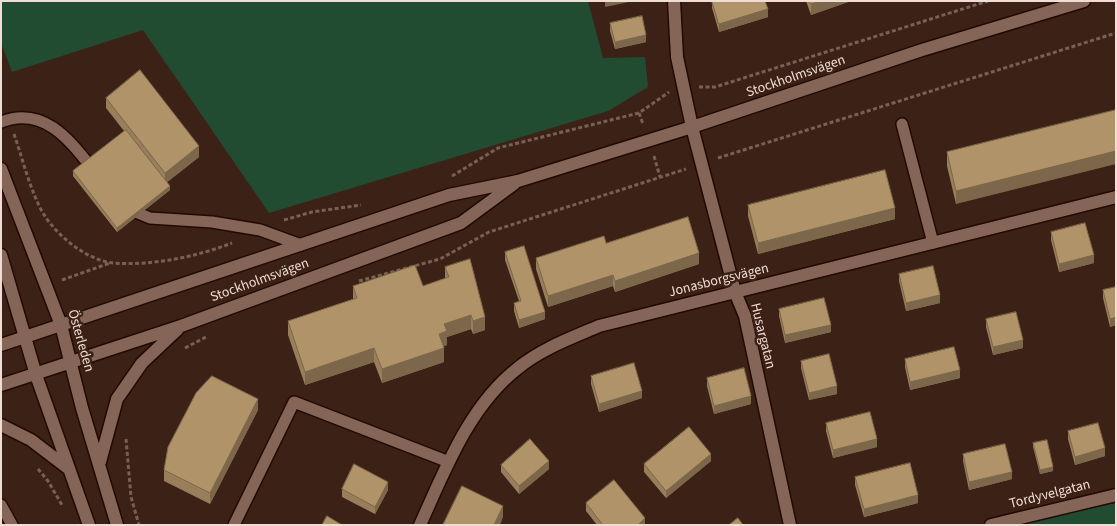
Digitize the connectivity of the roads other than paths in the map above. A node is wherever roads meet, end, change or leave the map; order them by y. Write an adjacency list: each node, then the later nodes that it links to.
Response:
1 (674, 1): 5 (main road, Husargatan)
2 (1084, 1): 5 (main road, Stockholmsvägen)
3 (5, 120): 8 (lane)
4 (902, 124): 11 (lane)
5 (692, 128): 7 (main road, Stockholmsvägen); 14 (main road, Husargatan)
6 (1, 169): 15 (main road, Österleden)
7 (518, 181): 12 (main road, Stockholmsvägen); 16 (main road, Stockholmsvägen)
8 (103, 183)
9 (1116, 197): 11 (main road, Jonasborgsvägen)
10 (115, 198): 12 (lane)
11 (933, 243): 14 (main road, Jonasborgsvägen)
12 (301, 245): 15 (main road, Stockholmsvägen)
13 (1, 255): 17 (main road)
14 (735, 292): 24 (main road, Jonasborgsvägen); 33 (main road, Husargatan)
15 (61, 325): 17 (main road, Stockholmsvägen); 19 (main road, Österleden)
16 (181, 326): 19 (main road, Stockholmsvägen); 23 (main road)
17 (24, 337): 18 (main road, Stockholmsvägen); 20 (main road)
18 (1, 345)
19 (71, 364): 20 (main road, Stockholmsvägen); 23 (main road, Österleden)
20 (36, 375): 21 (main road, Stockholmsvägen); 25 (main road)
21 (1, 385)
22 (1, 425): 25 (main road)
23 (100, 462): 30 (main road, Österleden)
24 (449, 462): 31 (lane); 32 (main road, Jonasborgsvägen)
25 (69, 469): 29 (main road)
26 (1116, 494): 34 (main road, Tordyvelgatan)
27 (1, 505): 28 (lane)
28 (12, 525)
29 (89, 525)
30 (117, 525)
31 (234, 525)
32 (420, 525)
33 (790, 525)
34 (991, 525)

